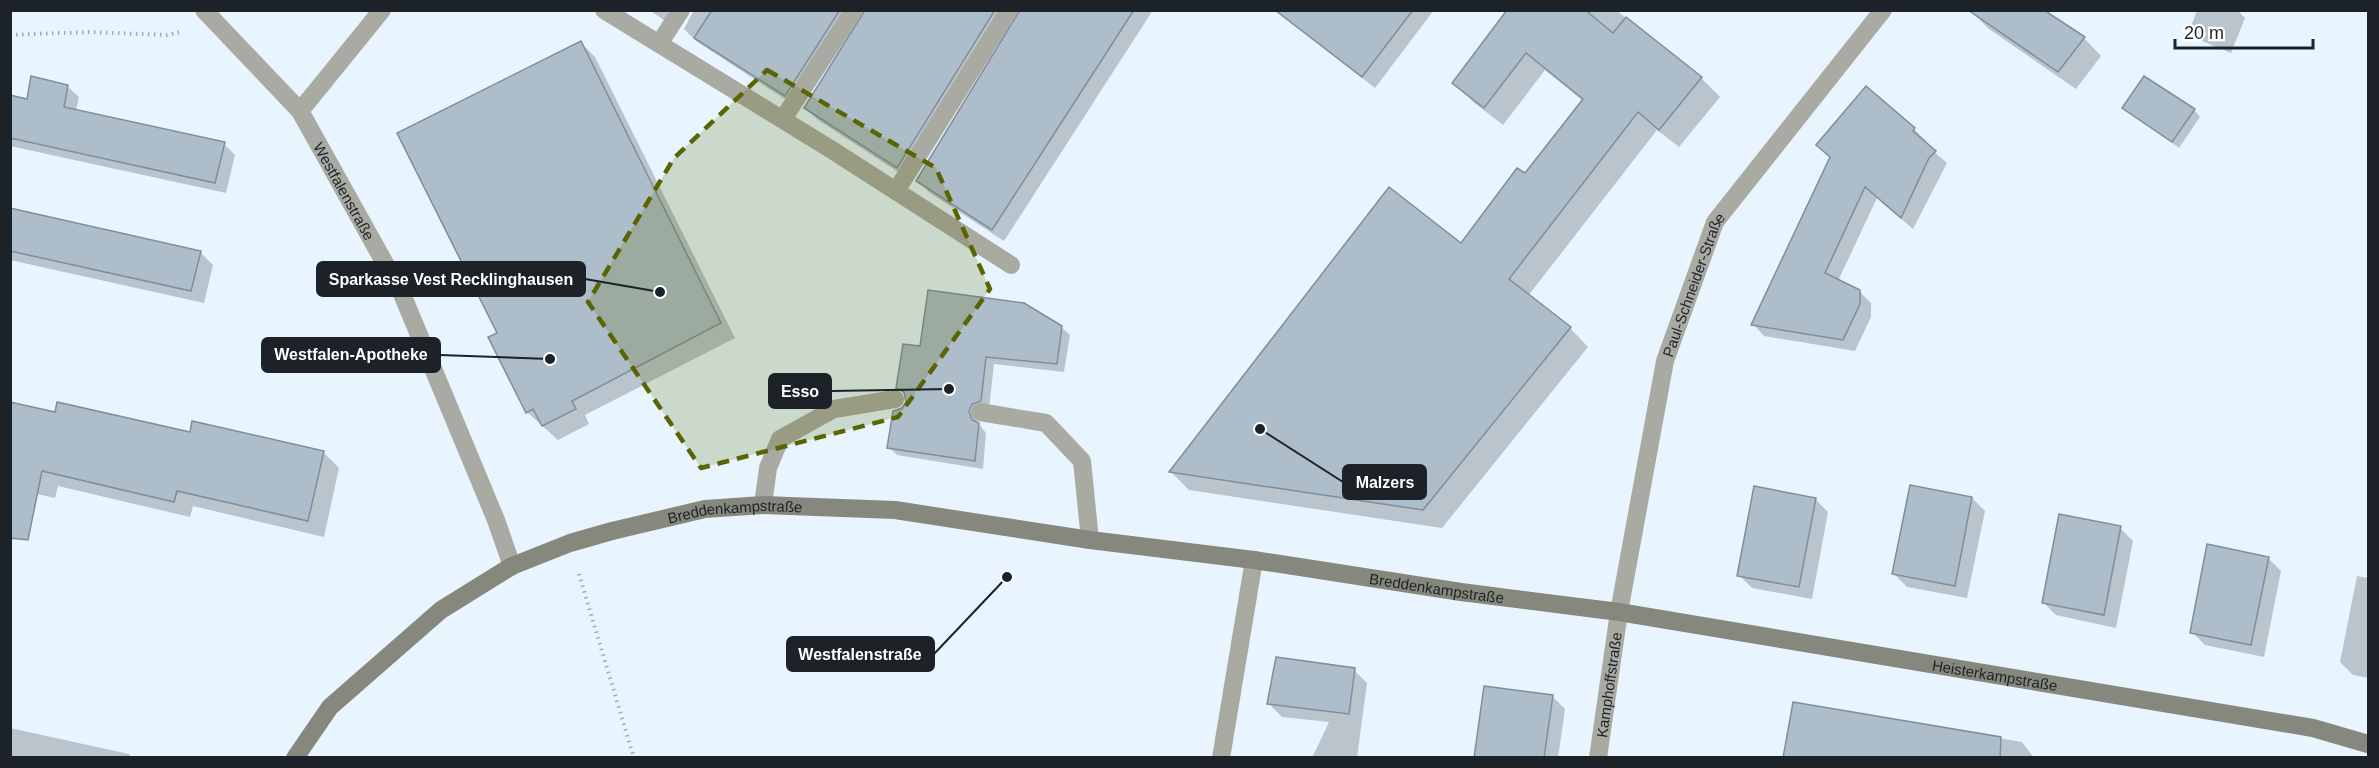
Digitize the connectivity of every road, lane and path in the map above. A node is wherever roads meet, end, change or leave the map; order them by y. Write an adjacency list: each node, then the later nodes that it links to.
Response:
1 (382, 10): 10 (street)
2 (604, 10): 9 (street)
3 (681, 10): 9 (street)
4 (854, 10): 11 (street)
5 (1009, 10): 12 (street)
6 (1883, 10): 21 (street, Paul-Schneider-Straße)
7 (209, 17): 8 (path); 10 (street, Westfalenstraße)
8 (10, 35)
9 (659, 44): 11 (street)
10 (300, 111): 20 (street, Westfalenstraße)
11 (783, 119): 12 (street)
12 (896, 191): 13 (street)
13 (1011, 265)
14 (895, 399): 16 (street)
15 (980, 412): 17 (street)
16 (763, 505): 17 (street, Breddenkampstraße); 18 (street, Breddenkampstraße)
17 (1090, 540): 19 (street, Breddenkampstraße)
18 (570, 543): 20 (street, Breddenkampstraße); 24 (path)
19 (1254, 560): 21 (street, Breddenkampstraße); 25 (street)
20 (512, 566): 23 (street, Breddenkampstraße)
21 (1619, 612): 22 (street, Heisterkampstraße); 26 (street, Kamphoffstraße)
22 (2368, 744)
23 (295, 758)
24 (634, 758)
25 (1221, 758)
26 (1598, 758)

